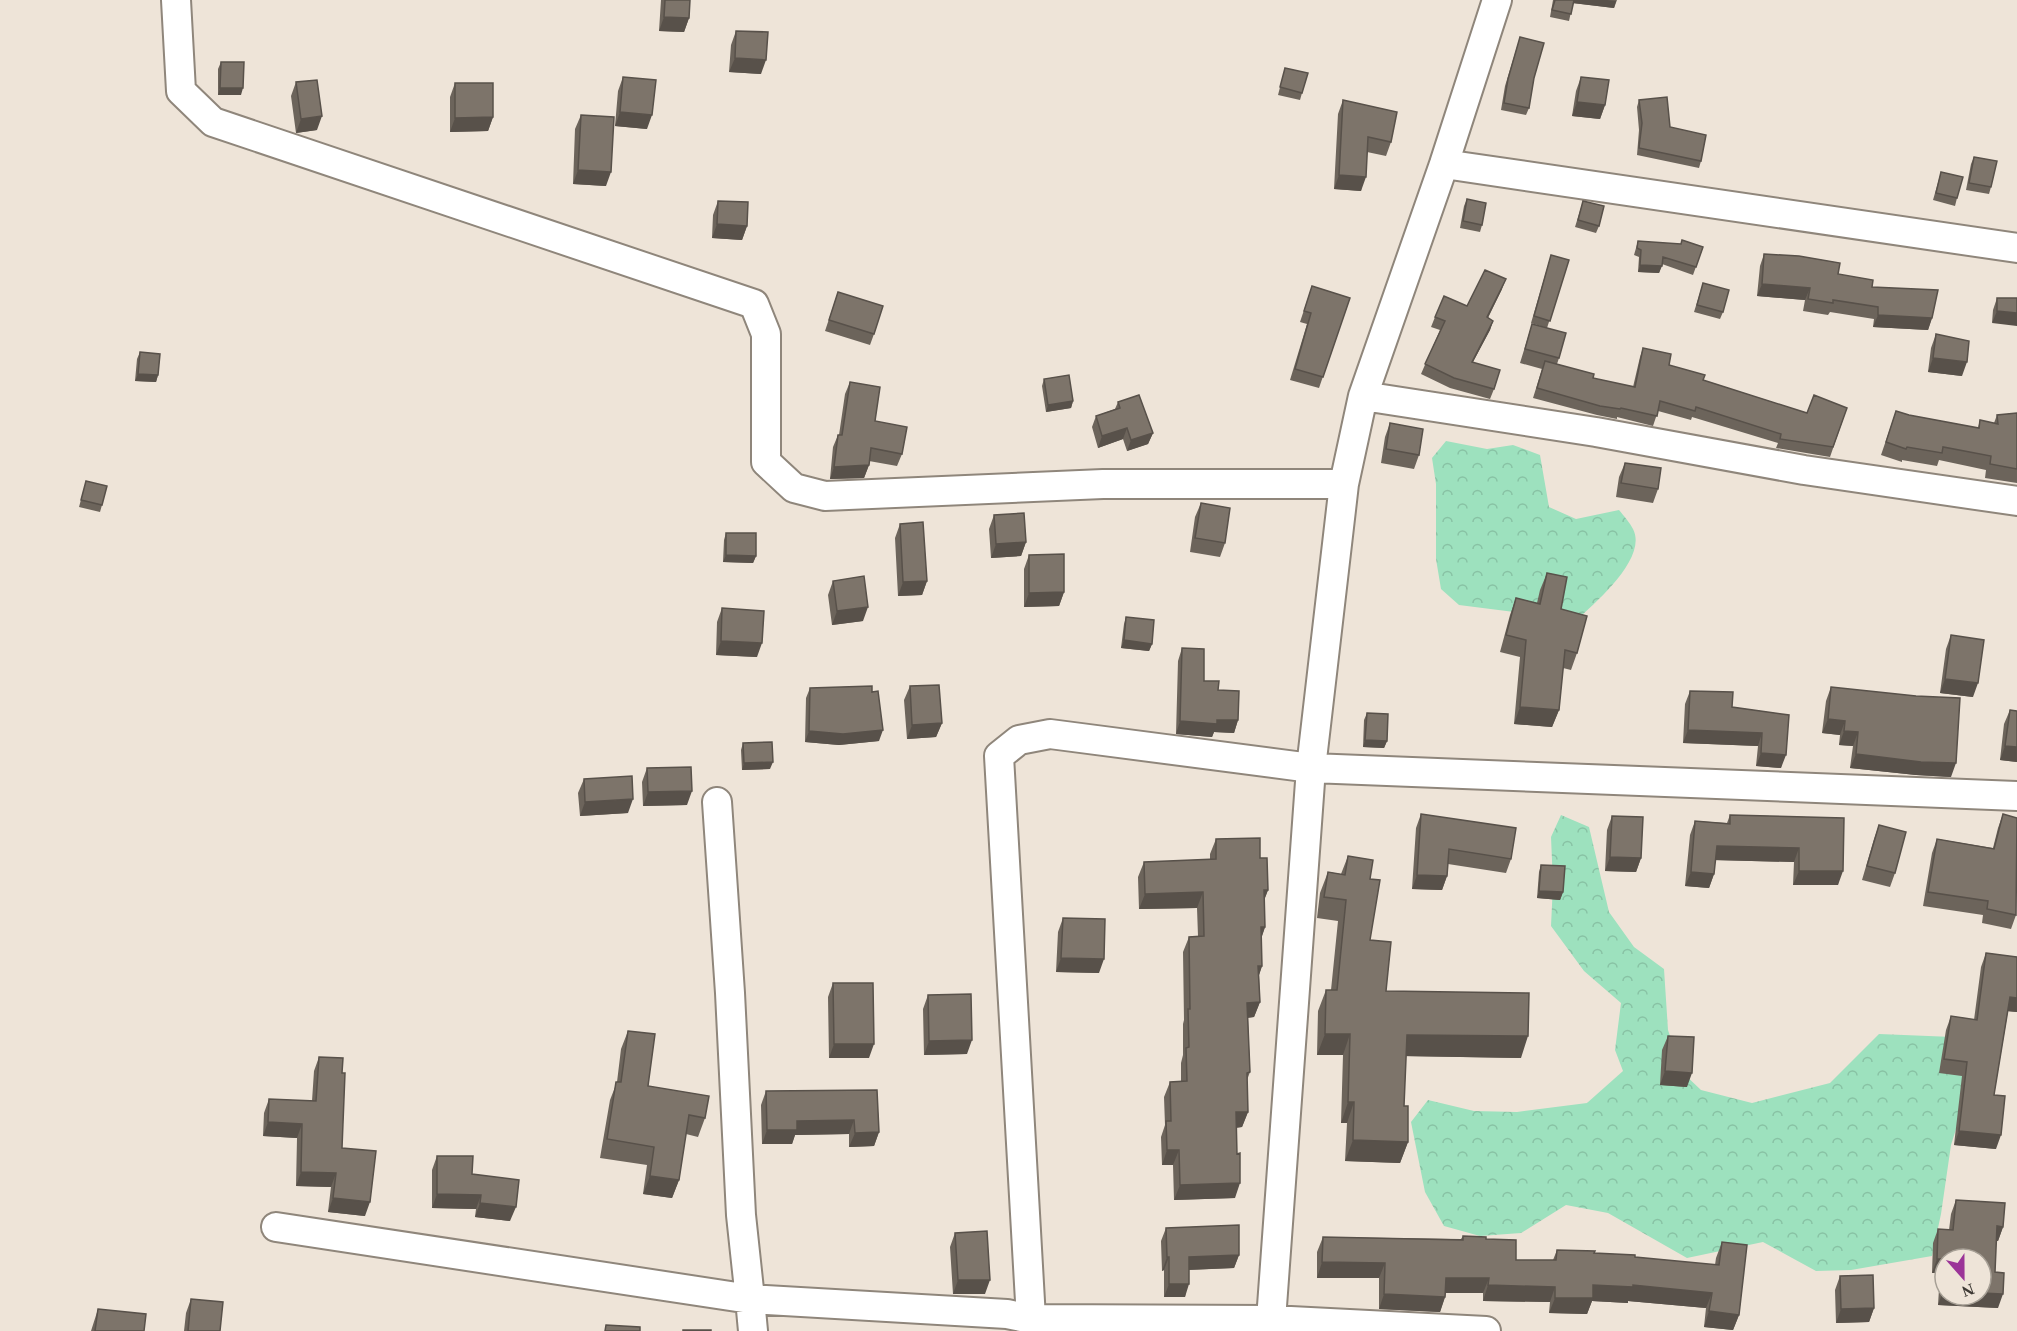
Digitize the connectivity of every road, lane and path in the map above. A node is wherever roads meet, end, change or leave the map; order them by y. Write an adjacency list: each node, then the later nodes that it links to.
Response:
1 (176, 0): 6 (street)
2 (1497, 0): 3 (street)
3 (1444, 164): 4 (street); 5 (street)
4 (2017, 248)
5 (1364, 396): 6 (street); 7 (street)
6 (1344, 484): 8 (street)
7 (2017, 501)
8 (1311, 768): 9 (street); 13 (street); 14 (street)
9 (2017, 796)
10 (717, 802): 12 (street)
11 (276, 1227): 12 (street)
12 (750, 1299): 13 (street); 15 (street)
13 (1031, 1319): 14 (street)
14 (1271, 1326): 16 (street)
15 (753, 1331)
16 (1486, 1331)

